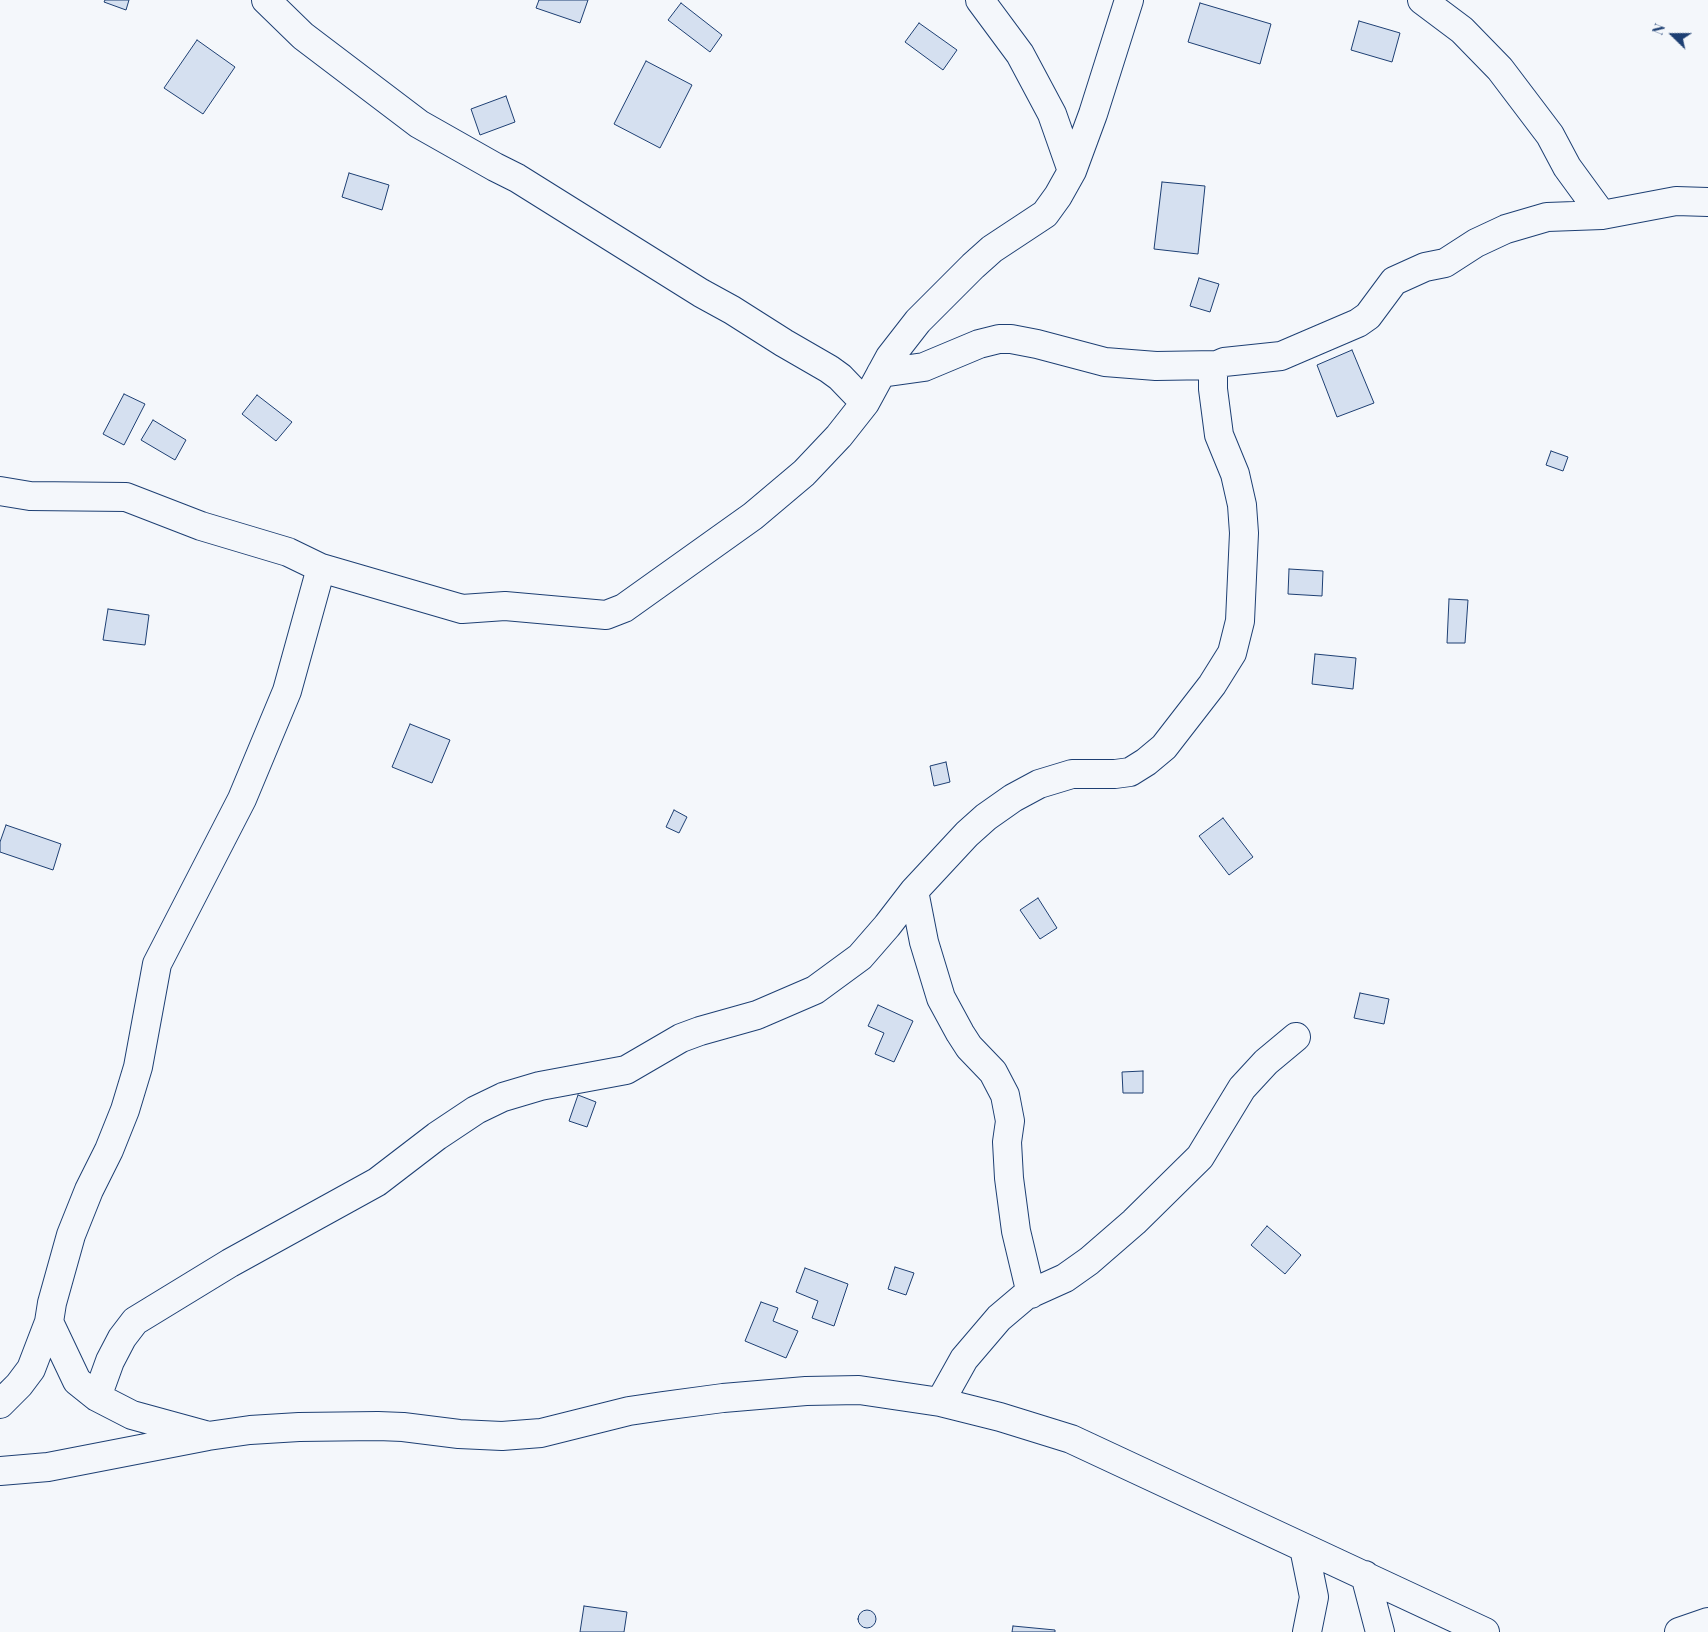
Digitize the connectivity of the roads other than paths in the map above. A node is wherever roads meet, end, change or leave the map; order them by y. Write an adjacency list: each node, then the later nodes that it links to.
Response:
1 (266, 0): 10 (street)
2 (980, 0): 5 (street)
3 (1129, 0): 5 (street)
4 (1422, 0): 7 (street)
5 (1072, 170): 9 (street)
6 (1708, 202): 7 (street)
7 (1602, 215): 8 (street)
8 (1216, 365): 9 (street); 13 (street)
9 (881, 373): 10 (street)
10 (865, 404): 12 (street)
11 (0, 491): 12 (street)
12 (321, 568): 16 (street)
13 (914, 891): 15 (street); 17 (street)
14 (1296, 1037): 15 (street)
15 (1031, 1294): 18 (street)
16 (50, 1322): 17 (street); 19 (street)
17 (97, 1397): 20 (street)
18 (940, 1402): 20 (street); 22 (street)
19 (0, 1404)
20 (208, 1436): 21 (street)
21 (0, 1471)
22 (1304, 1548): 23 (street); 25 (street)
23 (1365, 1575): 26 (street); 27 (street)
24 (1708, 1622): 28 (street)
25 (1307, 1632)
26 (1380, 1632)
27 (1485, 1632)
28 (1679, 1632)

